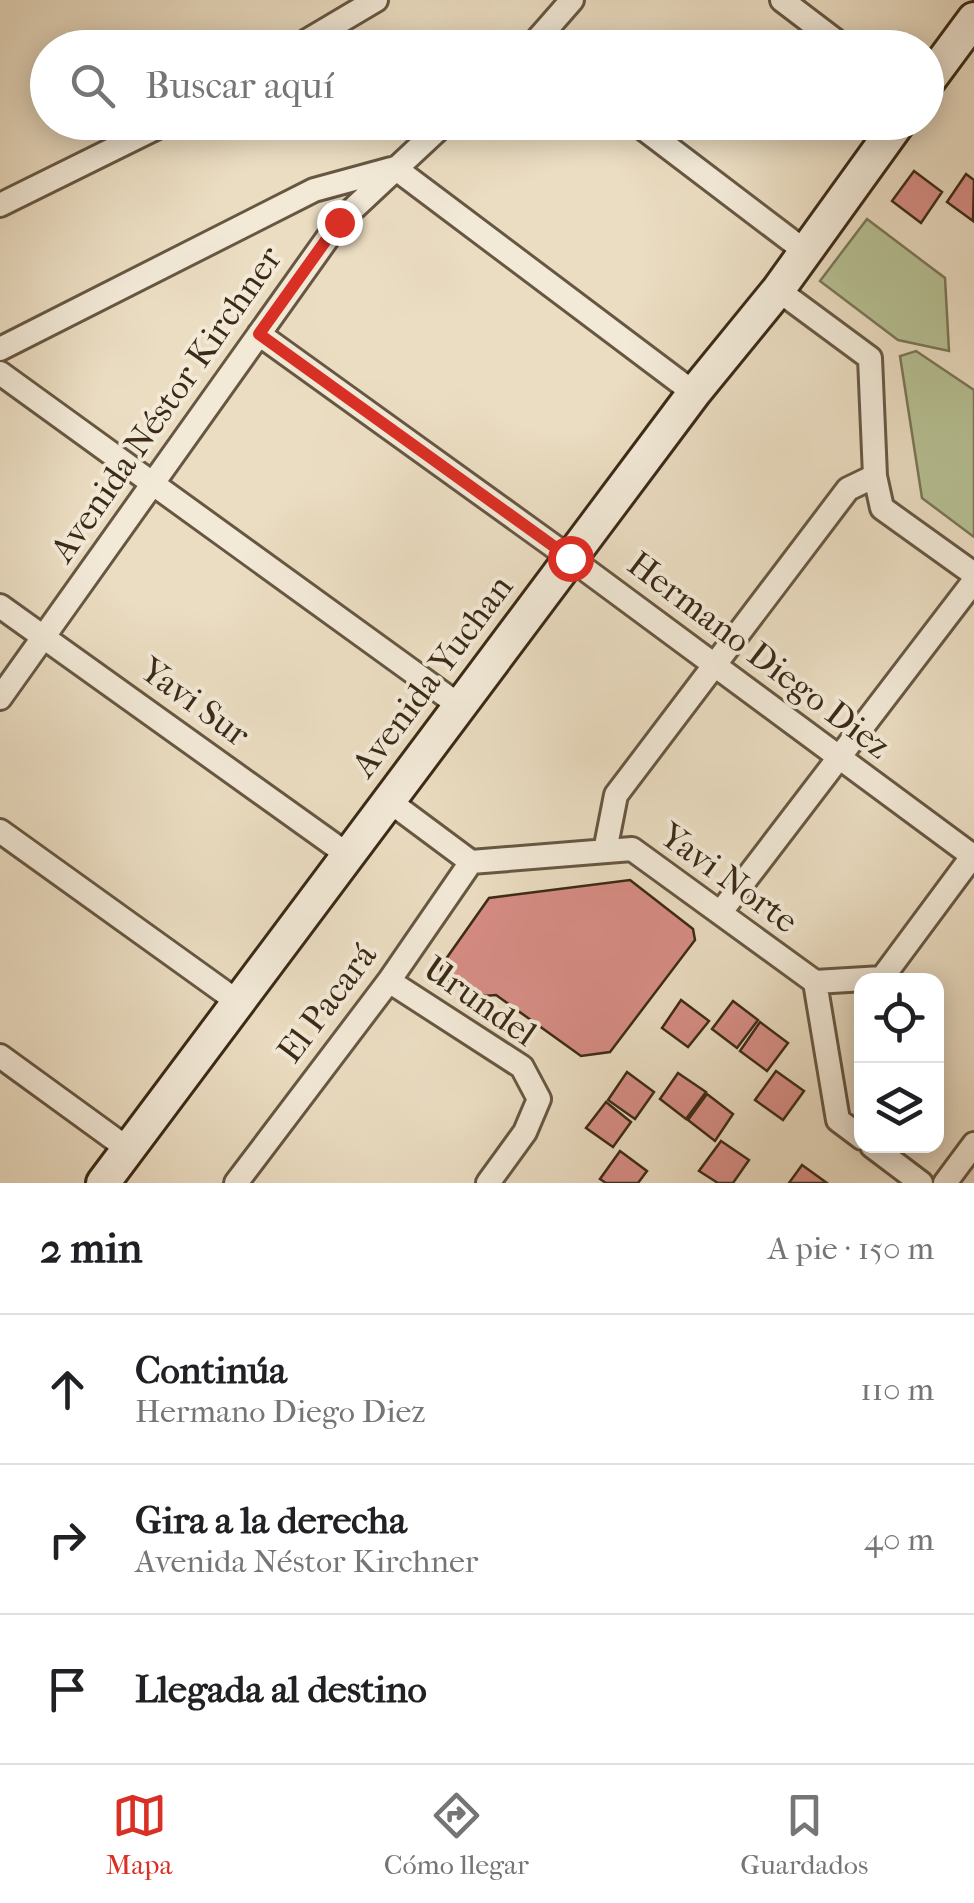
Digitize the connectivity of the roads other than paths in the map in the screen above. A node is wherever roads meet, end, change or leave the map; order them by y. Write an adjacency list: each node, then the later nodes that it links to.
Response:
1 (376, 0): 5 (street)
2 (572, 0): 6 (street)
3 (782, 0): 7 (street)
4 (974, 19): 8 (street)
5 (325, 30)
6 (546, 30)
7 (821, 30)
8 (944, 60)
9 (132, 140): 14 (street)
10 (426, 140): 13 (street, Avenida Néstor Kirchner)
11 (659, 140): 15 (street)
12 (886, 140): 15 (street, Avenida Yuchan)
13 (394, 168): 17 (street, Avenida Néstor Kirchner); 18 (street); 20 (street)
14 (0, 206)
15 (806, 252): 16 (street, Avenida Yuchan)
16 (778, 290): 20 (street, Avenida Yuchan); 21 (street)
17 (259, 334): 22 (street, Avenida Néstor Kirchner); 23 (street, Hermano Diego Diez)
18 (0, 349)
19 (0, 373): 22 (street)
20 (694, 393): 23 (street, Avenida Yuchan)
21 (875, 476): 24 (street); 27 (street)
22 (152, 484): 26 (street, Avenida Néstor Kirchner); 29 (street)
23 (570, 558): 27 (street, Hermano Diego Diez); 29 (street, Avenida Yuchan)
24 (974, 578): 30 (street)
25 (0, 606): 26 (street, Yavi Sur)
26 (44, 636): 28 (street, Avenida Néstor Kirchner); 34 (street, Yavi Sur)
27 (714, 665): 30 (street, Hermano Diego Diez); 33 (street)
28 (0, 698)
29 (460, 706): 31 (street, Avenida Yuchan)
30 (839, 757): 35 (street, Hermano Diego Diez); 37 (street)
31 (389, 800): 34 (street, Avenida Yuchan); 36 (street)
32 (0, 831): 40 (street)
33 (605, 851): 36 (street, Yavi Norte); 37 (street, Yavi Norte)
34 (348, 855): 40 (street, Avenida Yuchan)
35 (974, 856): 39 (street)
36 (471, 862): 38 (street, El Pacará)
37 (720, 913): 39 (street, Yavi Norte)
38 (389, 981): 47 (street, El Pacará); 48 (street, Urundel)
39 (814, 982): 42 (street, Yavi Norte)
40 (238, 1002): 44 (street, Avenida Yuchan)
41 (0, 1056): 44 (street)
42 (854, 1132)
43 (974, 1144): 50 (street)
44 (128, 1148): 46 (street, Avenida Yuchan)
45 (881, 1153): 49 (street)
46 (103, 1183)
47 (236, 1183)
48 (488, 1183)
49 (921, 1183)
50 (945, 1183)

